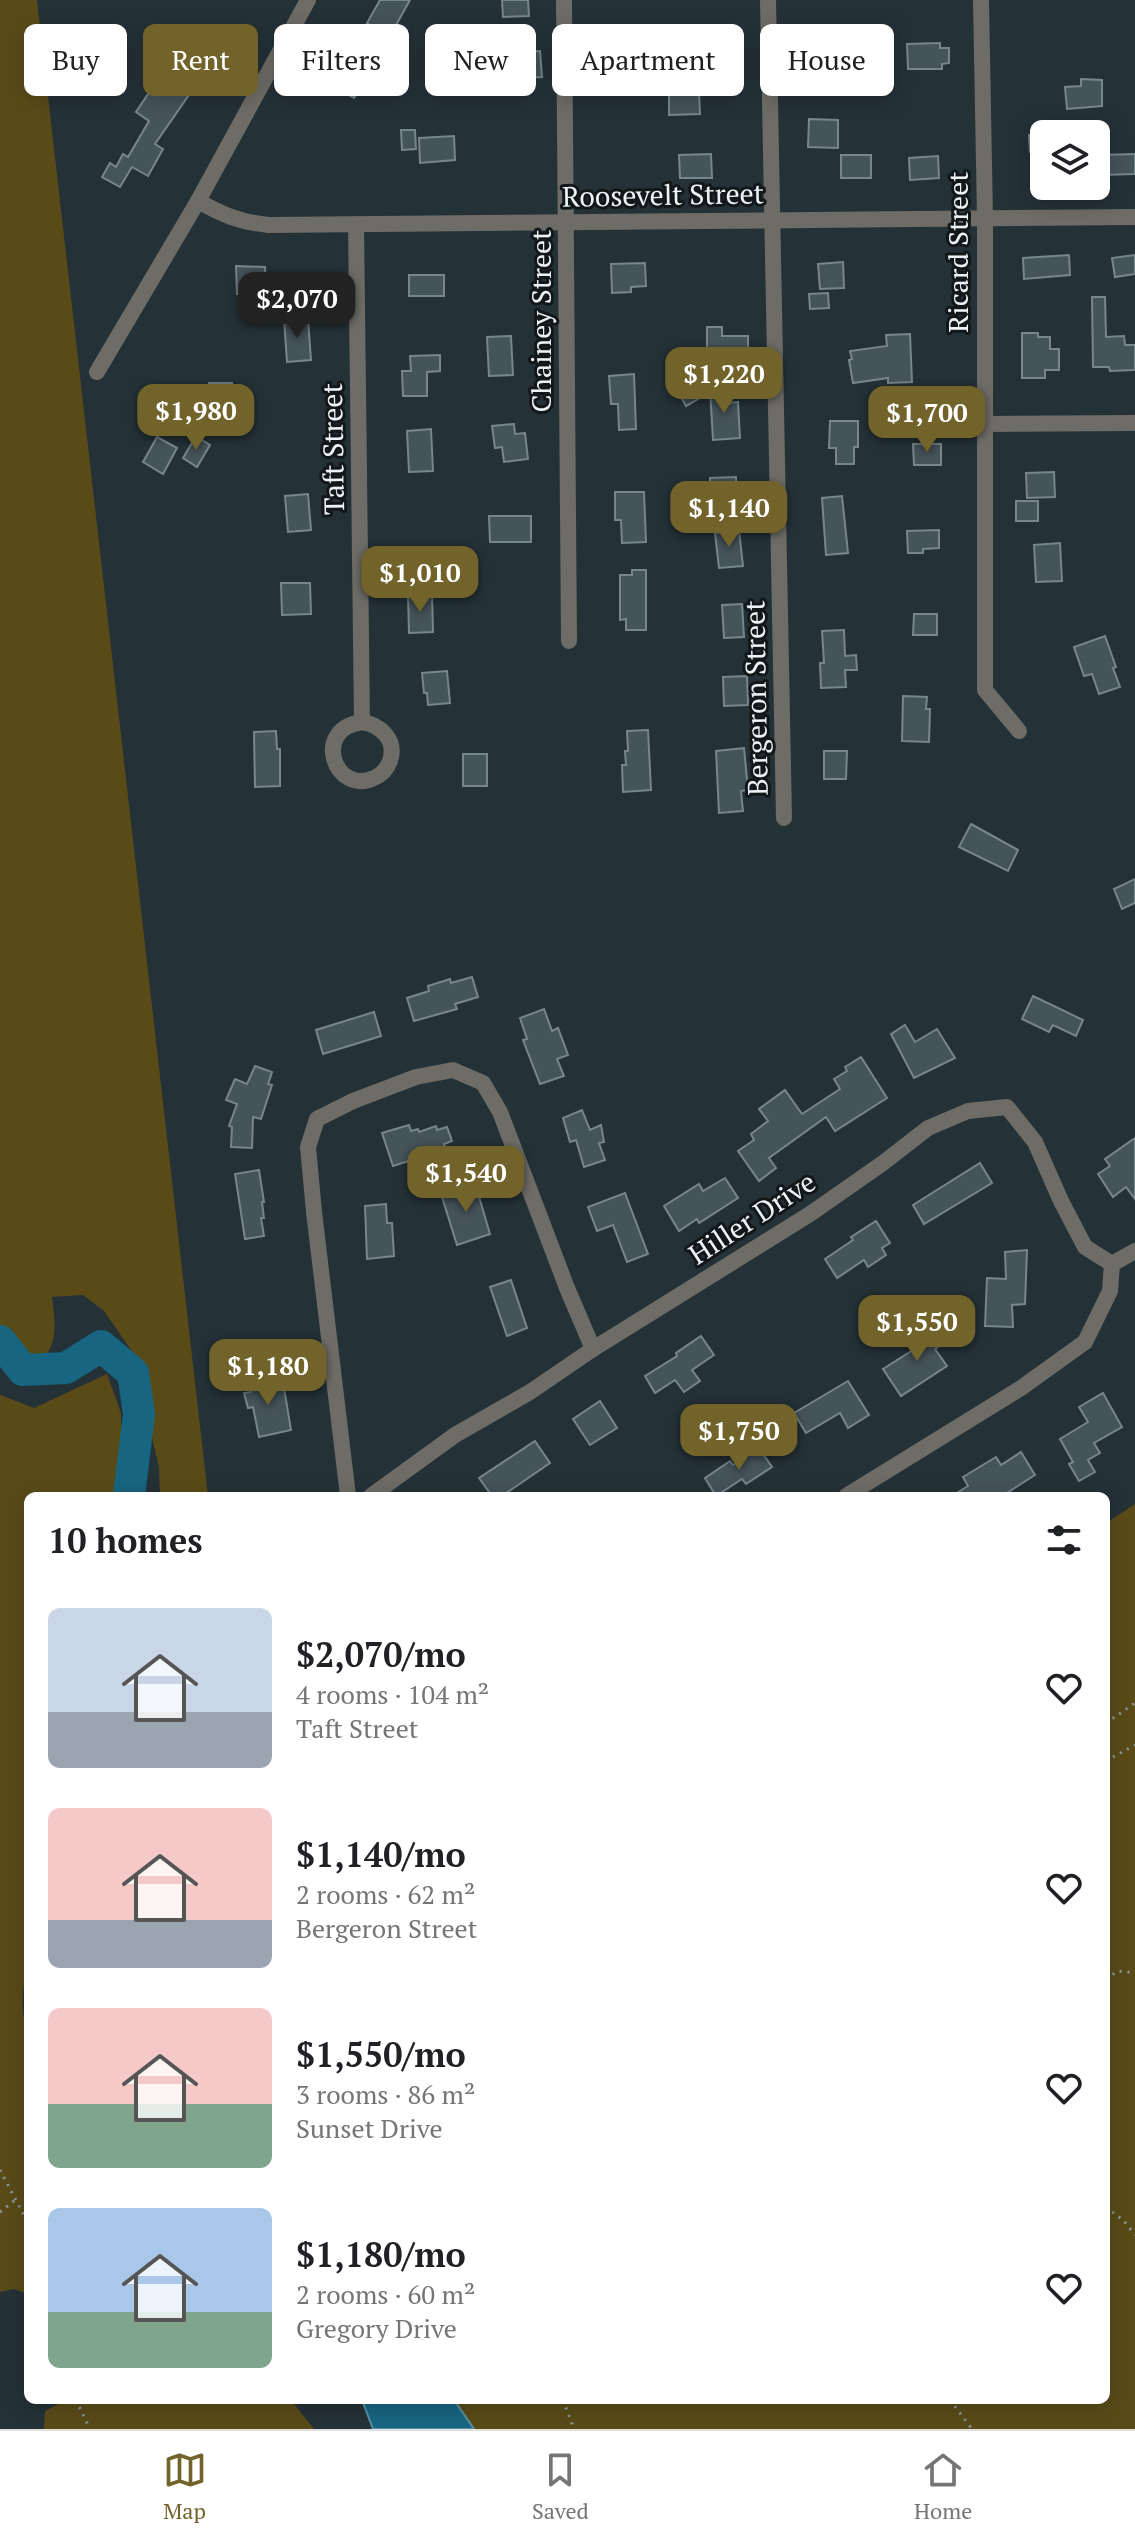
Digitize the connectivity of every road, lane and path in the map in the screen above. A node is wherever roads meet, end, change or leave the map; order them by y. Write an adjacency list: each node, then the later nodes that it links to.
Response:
1 (308, 0): 5 (street)
2 (564, 0): 9 (street, Chainey Street)
3 (768, 0): 8 (street, Bergeron Street)
4 (981, 0): 7 (street, Ricard Street)
5 (198, 201): 10 (street, Roosevelt Street); 11 (street)
6 (1135, 217): 7 (street, Roosevelt Street)
7 (985, 218): 8 (street, Roosevelt Street); 13 (street, Ricard Street)
8 (773, 220): 9 (street, Roosevelt Street); 17 (street, Bergeron Street)
9 (566, 222): 10 (street, Roosevelt Street); 14 (street, Chainey Street)
10 (356, 224): 15 (street, Taft Street)
11 (97, 372)
12 (1135, 423): 13 (street)
13 (985, 424): 16 (street, Ricard Street)
14 (569, 641)
15 (362, 722)
16 (1019, 731)
17 (784, 818)
18 (1135, 1251): 19 (street)
19 (1112, 1264): 20 (street, Hiller Drive); 23 (street)
20 (593, 1349): 21 (street); 22 (street, Hiller Drive)
21 (348, 1492)
22 (377, 1492)
23 (852, 1492)
24 (1135, 1703): 25 (path)
25 (1110, 1720)
26 (1135, 1745): 27 (path)
27 (1110, 1759)
28 (1135, 1973): 29 (path)
29 (1110, 1976)
30 (0, 2170): 31 (path)
31 (15, 2200): 33 (path); 34 (path)
32 (1110, 2210): 35 (path)
33 (0, 2212)
34 (24, 2216)
35 (1135, 2235)
36 (78, 2404): 39 (path)
37 (565, 2404): 40 (path)
38 (953, 2404): 41 (path)
39 (90, 2429)
40 (574, 2429)
41 (972, 2429)

